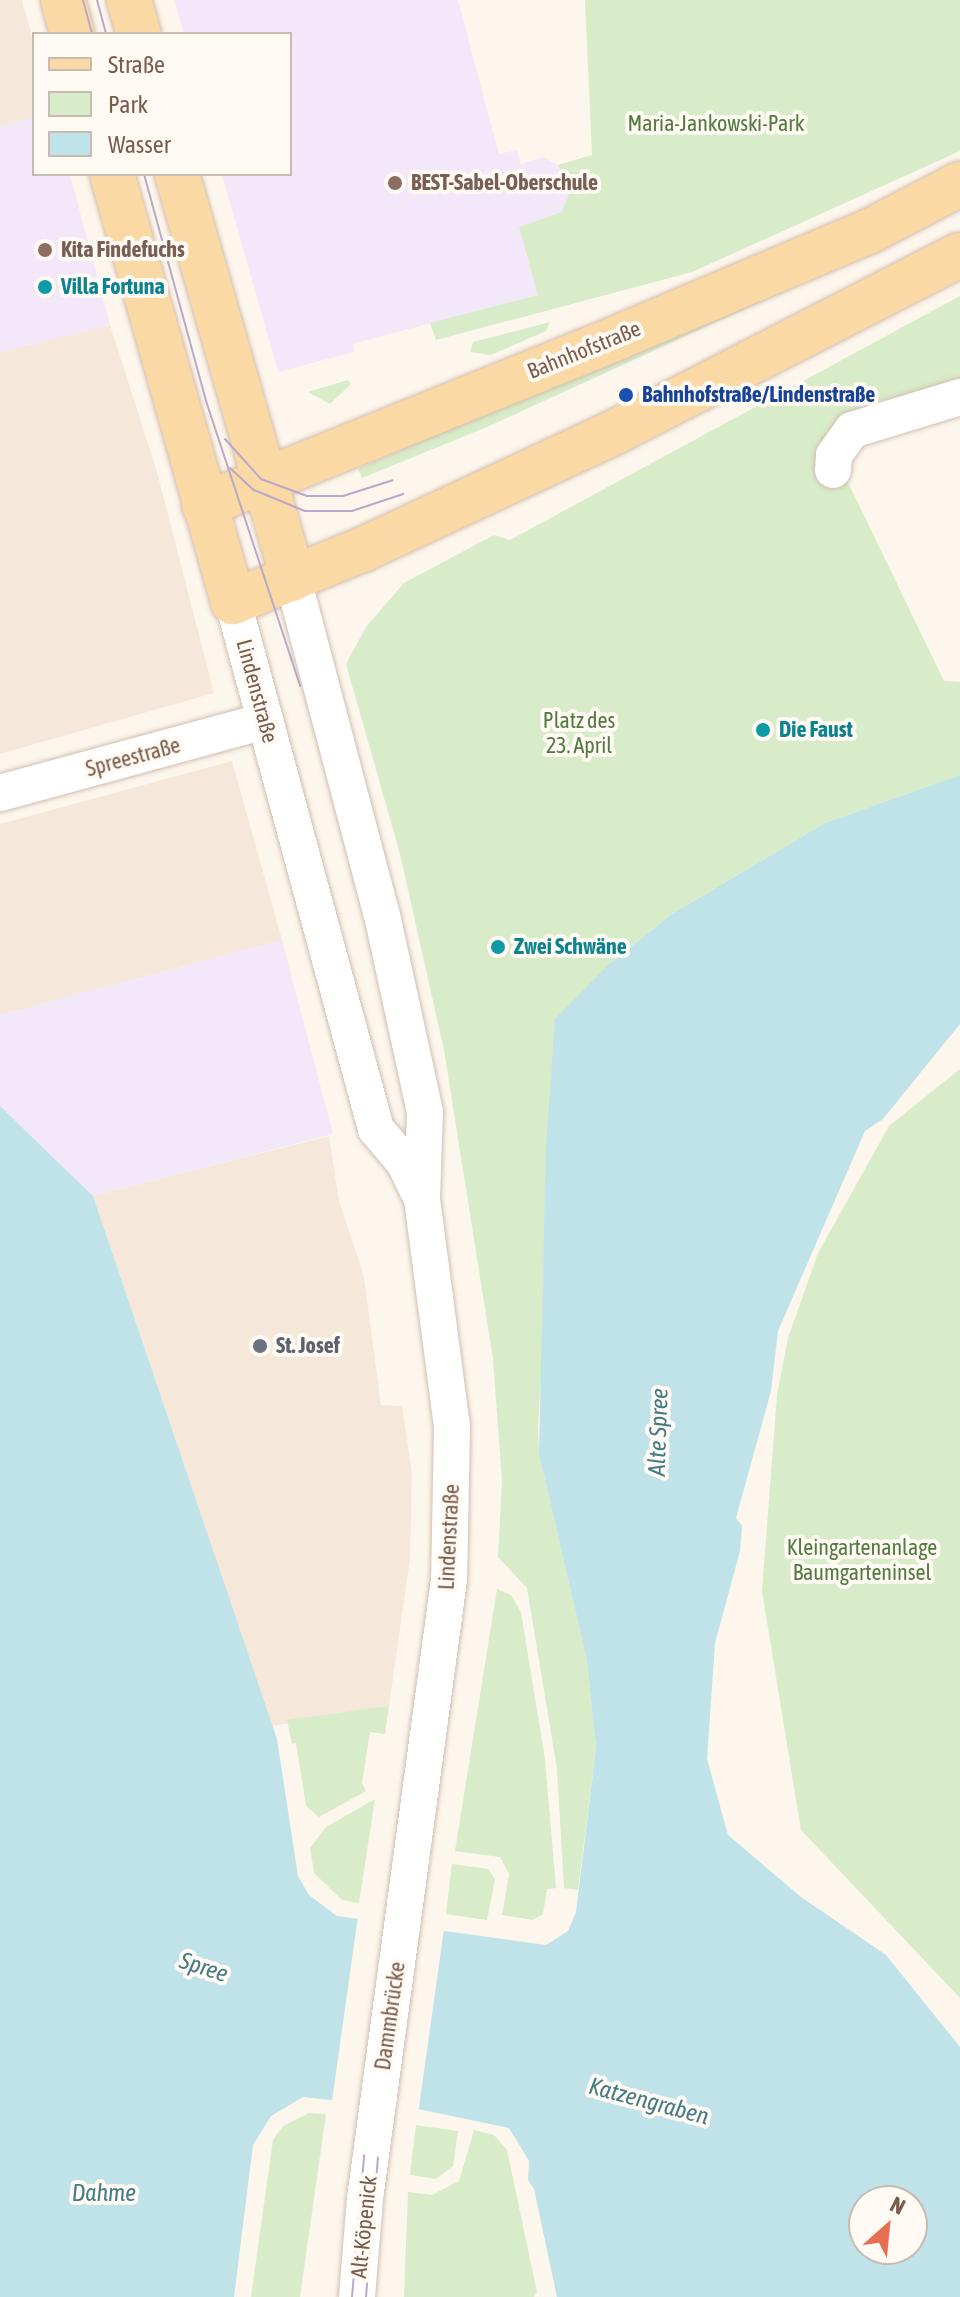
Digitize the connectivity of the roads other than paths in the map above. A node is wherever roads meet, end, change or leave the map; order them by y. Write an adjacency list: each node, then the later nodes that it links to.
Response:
1 (63, 0): 3 (main road)
2 (129, 0): 4 (main road)
3 (71, 32)
4 (138, 32)
5 (113, 176): 12 (main road, Lindenstraße)
6 (178, 176): 11 (main road, Lindenstraße)
7 (960, 184): 11 (main road, Bahnhofstraße)
8 (960, 255): 13 (main road)
9 (960, 397): 10 (street)
10 (833, 470)
11 (264, 478): 12 (main road, Bahnhofstraße); 13 (main road, Lindenstraße)
12 (204, 505): 14 (main road, Lindenstraße)
13 (293, 579): 14 (main road); 17 (street, Lindenstraße)
14 (233, 602): 15 (street, Lindenstraße)
15 (265, 721): 16 (street, Spreestraße); 17 (street, Lindenstraße)
16 (0, 793)
17 (422, 1199): 18 (street, Lindenstraße)
18 (409, 1876): 19 (street, Dammbrücke)
19 (371, 2157): 20 (street, Alt-Köpenick)
20 (357, 2297)

